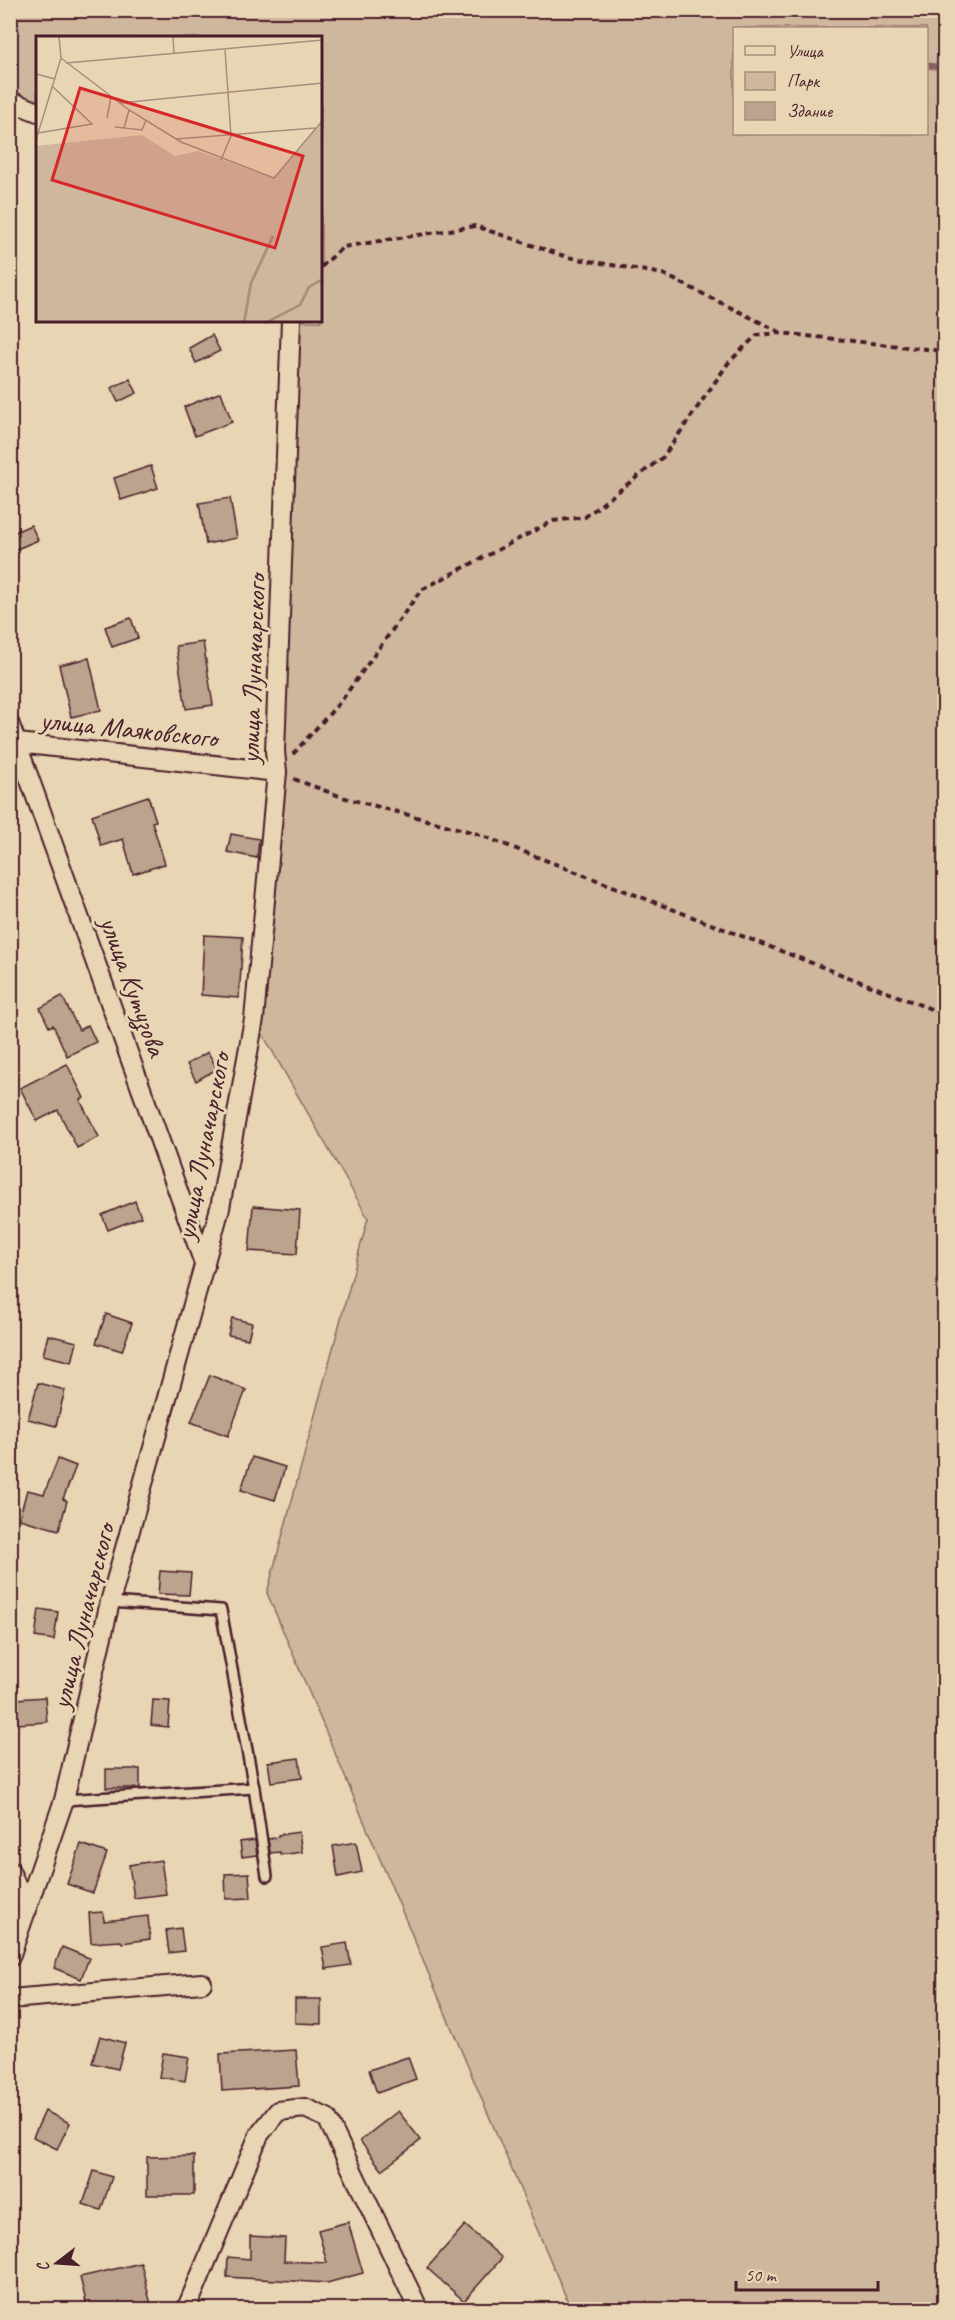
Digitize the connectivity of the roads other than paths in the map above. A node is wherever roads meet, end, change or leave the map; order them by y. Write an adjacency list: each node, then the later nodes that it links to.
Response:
1 (10, 101): 2 (street)
2 (36, 111)
3 (291, 322): 6 (street, улица Луначарского)
4 (10, 725): 5 (street, улица Кутузова)
5 (14, 745): 6 (street, улица Маяковского); 7 (street, улица Кутузова)
6 (277, 772): 7 (street, улица Луначарского)
7 (205, 1266): 8 (street, улица Луначарского)
8 (110, 1602): 9 (lane); 10 (street, улица Луначарского)
9 (254, 1788): 10 (lane); 12 (lane)
10 (64, 1800): 13 (street, улица Луначарского)
11 (10, 1871): 13 (street)
12 (267, 1876)
13 (27, 1910): 14 (street, улица Луначарского)
14 (10, 1957)
15 (202, 1983): 16 (street)
16 (10, 1999)
17 (186, 2310): 18 (street)
18 (419, 2310)

